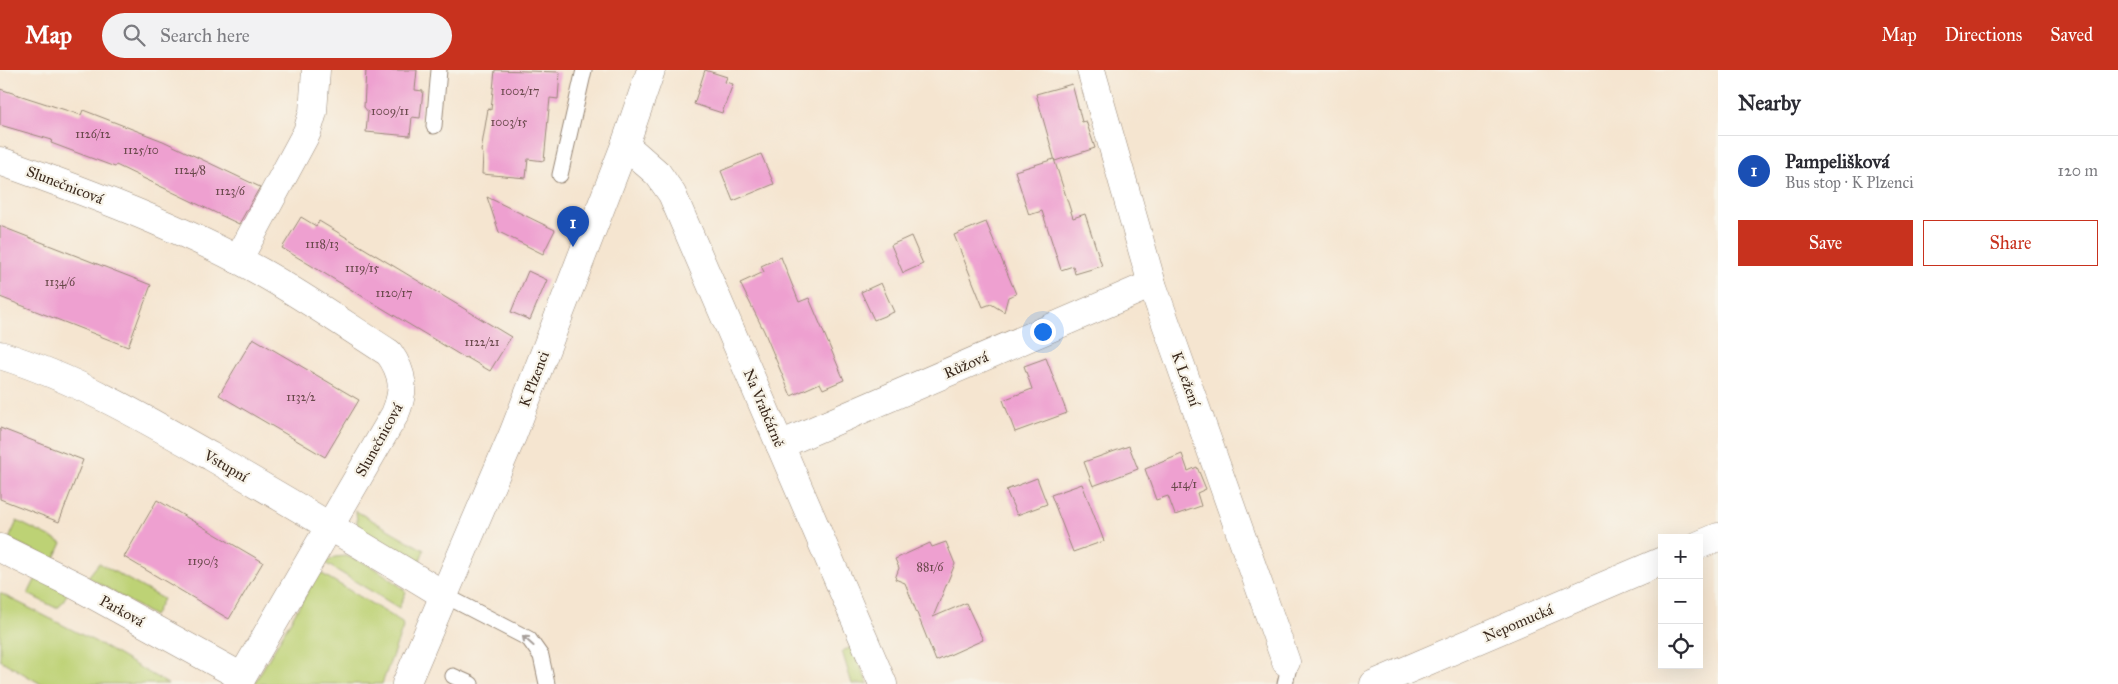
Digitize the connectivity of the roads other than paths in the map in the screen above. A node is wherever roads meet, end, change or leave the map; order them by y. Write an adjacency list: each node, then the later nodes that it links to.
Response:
1 (316, 70): 10 (street)
2 (439, 70): 6 (lane)
3 (584, 70): 9 (lane)
4 (651, 70): 7 (street, K Plzenci)
5 (1091, 70): 11 (street, K Ležení)
6 (434, 126)
7 (625, 146): 13 (street, Na Vrabčárně); 19 (street, K Plzenci)
8 (0, 162): 10 (street, Slunečnicová)
9 (560, 176)
10 (238, 260): 14 (street, Slunečnicová)
11 (1152, 284): 13 (street, Růžová); 20 (street, K Ležení)
12 (0, 355): 14 (street, Vstupní)
13 (780, 445): 26 (street, Na Vrabčárně)
14 (329, 527): 19 (street, Vstupní); 22 (street, Slunečnicová)
15 (1718, 537): 16 (street)
16 (1703, 543)
17 (0, 548): 22 (street, Parková)
18 (1658, 563): 27 (street, Nepomucká)
19 (444, 594): 23 (street, K Plzenci); 25 (lane, one-way to 19)
20 (1286, 673)
21 (453, 676): 24 (lane)
22 (240, 681)
23 (406, 684)
24 (471, 684)
25 (547, 684)
26 (883, 684)
27 (1374, 684)

